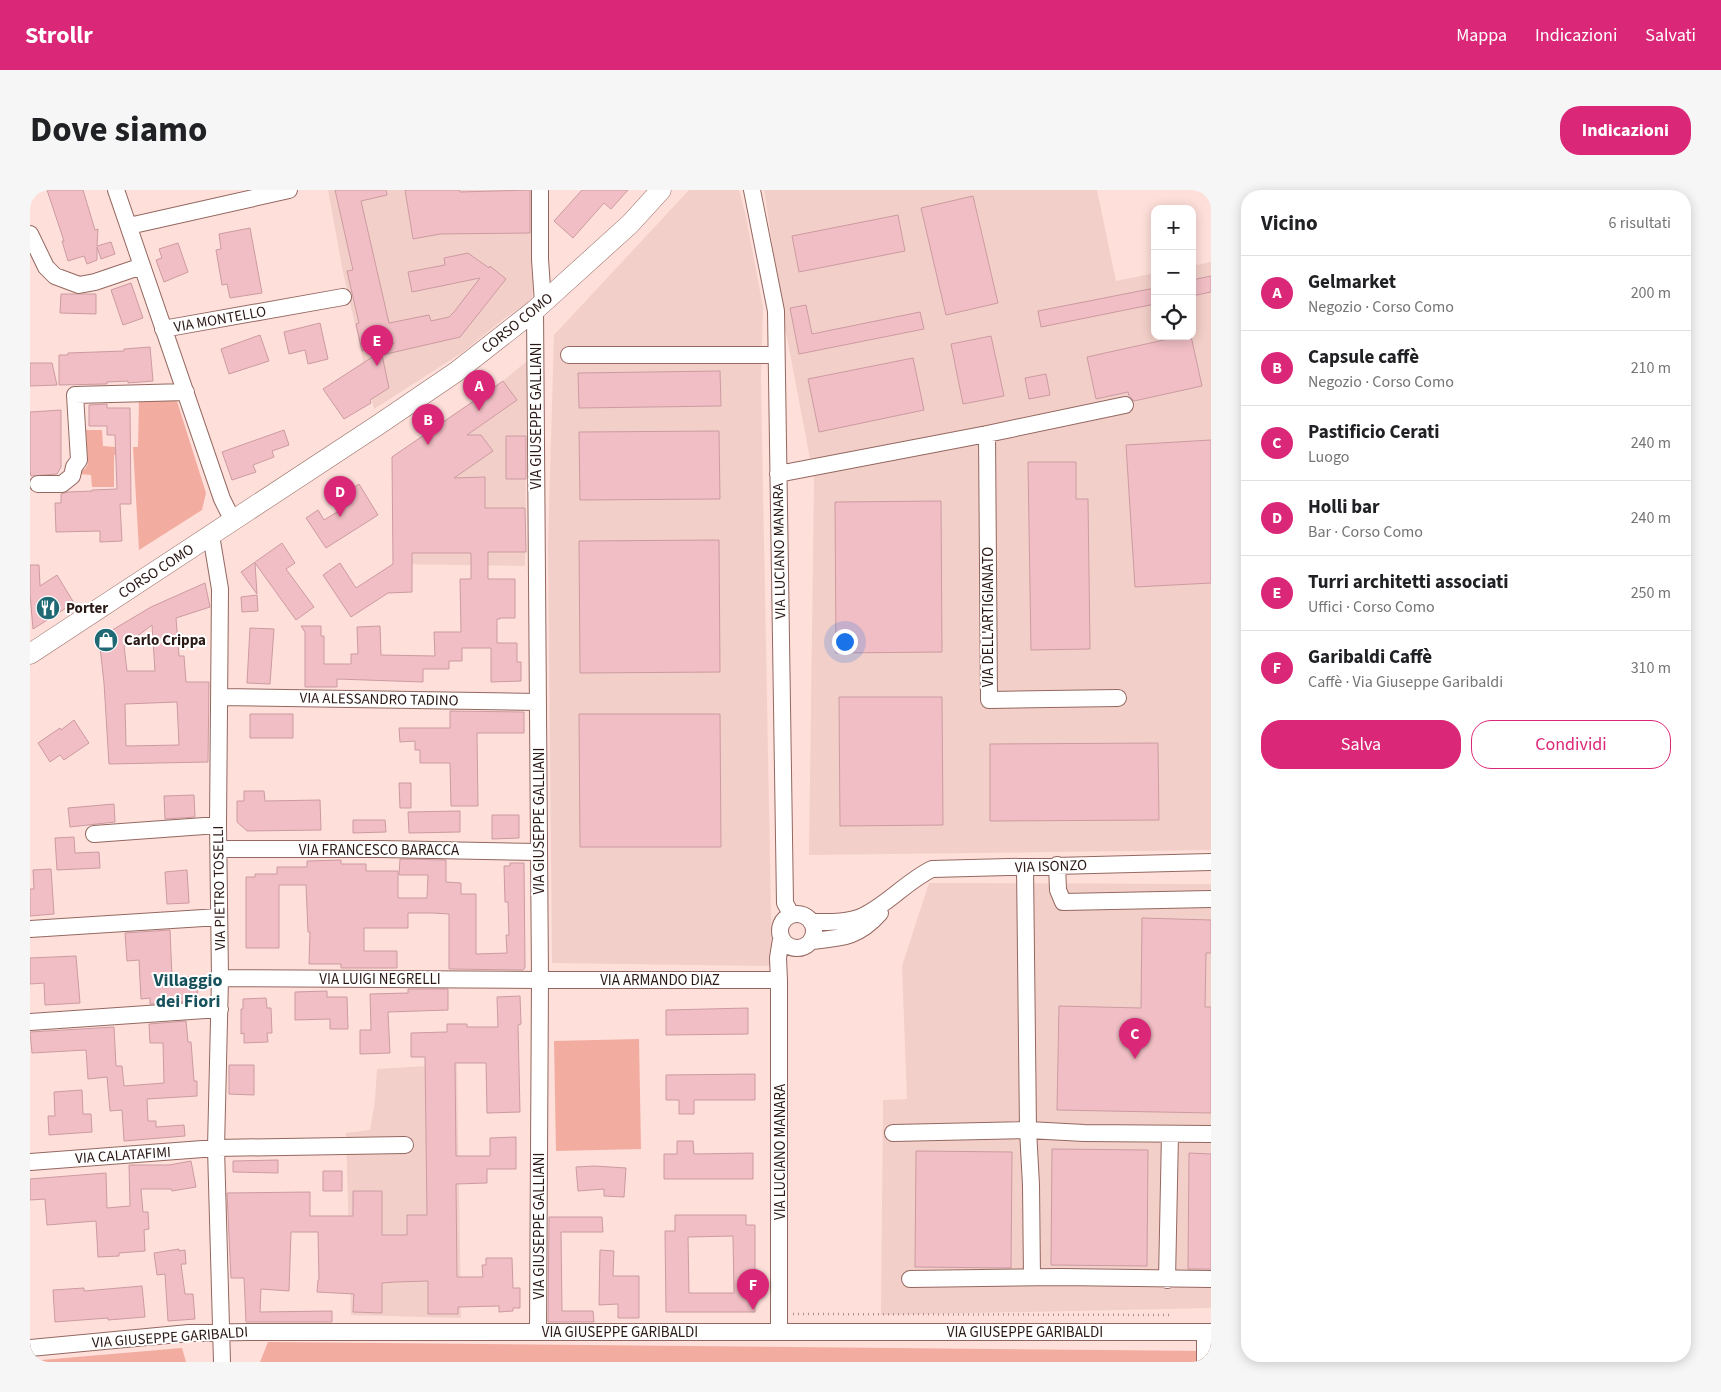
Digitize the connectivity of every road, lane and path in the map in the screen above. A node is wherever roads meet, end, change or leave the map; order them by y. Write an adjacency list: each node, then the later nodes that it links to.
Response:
1 (116, 190): 6 (street, VIA MONTELLO)
2 (289, 190): 6 (street)
3 (540, 190): 10 (street, VIA GIUSEPPE GALLIANI)
4 (661, 190): 10 (main road, CORSO COMO)
5 (752, 190): 13 (street, VIA LUCIANO MANARA)
6 (129, 226): 8 (street, VIA MONTELLO)
7 (30, 234): 8 (street)
8 (142, 266): 11 (street, VIA MONTELLO)
9 (343, 298): 11 (street, VIA MONTELLO)
10 (539, 307): 19 (main road, CORSO COMO); 24 (street, VIA GIUSEPPE GALLIANI)
11 (163, 329): 14 (street)
12 (569, 355): 13 (street)
13 (776, 355): 17 (street, VIA LUCIANO MANARA)
14 (186, 392): 18 (street); 19 (street)
15 (1125, 405): 16 (street)
16 (986, 434): 17 (street); 23 (street, VIA DELL'ARTIGIANATO)
17 (778, 474): 34 (street, VIA LUCIANO MANARA)
18 (38, 484)
19 (233, 521): 20 (main road, CORSO COMO)
20 (211, 535): 21 (main road, CORSO COMO); 22 (street, VIA PIETRO TOSELLI)
21 (30, 654)
22 (220, 697): 24 (street, VIA ALESSANDRO TADINO); 25 (street, VIA PIETRO TOSELLI)
23 (1118, 698)
24 (538, 702): 28 (street, VIA GIUSEPPE GALLIANI)
25 (218, 825): 26 (street); 27 (street, VIA PIETRO TOSELLI)
26 (94, 834)
27 (219, 849): 28 (street, VIA FRANCESCO BARACCA); 35 (street, VIA PIETRO TOSELLI)
28 (539, 852): 42 (street, VIA GIUSEPPE GALLIANI)
29 (1211, 862): 30 (street, VIA ISONZO)
30 (1058, 866): 31 (street, VIA ISONZO); 33 (street)
31 (1025, 867): 32 (street, VIA ISONZO); 45 (street)
32 (898, 892): 36 (street, VIA ISONZO); 39 (street, VIA ISONZO)
33 (1211, 899)
34 (791, 914): 36 (street); 38 (street)
35 (219, 916): 37 (street); 41 (street, VIA PIETRO TOSELLI)
36 (812, 922): 39 (street)
37 (30, 929)
38 (781, 939): 39 (street); 40 (street, VIA LUCIANO MANARA)
39 (804, 945): 40 (street)
40 (779, 976): 42 (street, VIA ARMANDO DIAZ); 56 (street, VIA LUCIANO MANARA)
41 (220, 978): 42 (street, VIA LUIGI NEGRELLI); 43 (street, VIA PIETRO TOSELLI)
42 (540, 980): 58 (street, VIA GIUSEPPE GALLIANI)
43 (220, 1009): 44 (street); 50 (street, VIA PIETRO TOSELLI)
44 (30, 1022)
45 (1028, 1130): 46 (street); 47 (street); 52 (street)
46 (893, 1133)
47 (1170, 1134): 48 (street); 55 (street)
48 (1211, 1134)
49 (404, 1145): 50 (street, VIA CALATAFIMI)
50 (216, 1148): 51 (street, VIA CALATAFIMI); 59 (street, VIA PIETRO TOSELLI)
51 (30, 1162)
52 (1032, 1277): 53 (street); 55 (street)
53 (910, 1279)
54 (1211, 1279): 55 (street)
55 (1167, 1280)
56 (779, 1314): 57 (path); 60 (street, VIA LUCIANO MANARA)
57 (1172, 1315)
58 (538, 1331): 59 (street, VIA GIUSEPPE GARIBALDI); 60 (street, VIA GIUSEPPE GARIBALDI)
59 (220, 1332): 62 (street, VIA GIUSEPPE GARIBALDI); 63 (street, VIA PIETRO TOSELLI)
60 (779, 1332): 61 (street, VIA GIUSEPPE GARIBALDI)
61 (1208, 1332): 64 (street)
62 (30, 1348)
63 (222, 1362)
64 (1206, 1362)

